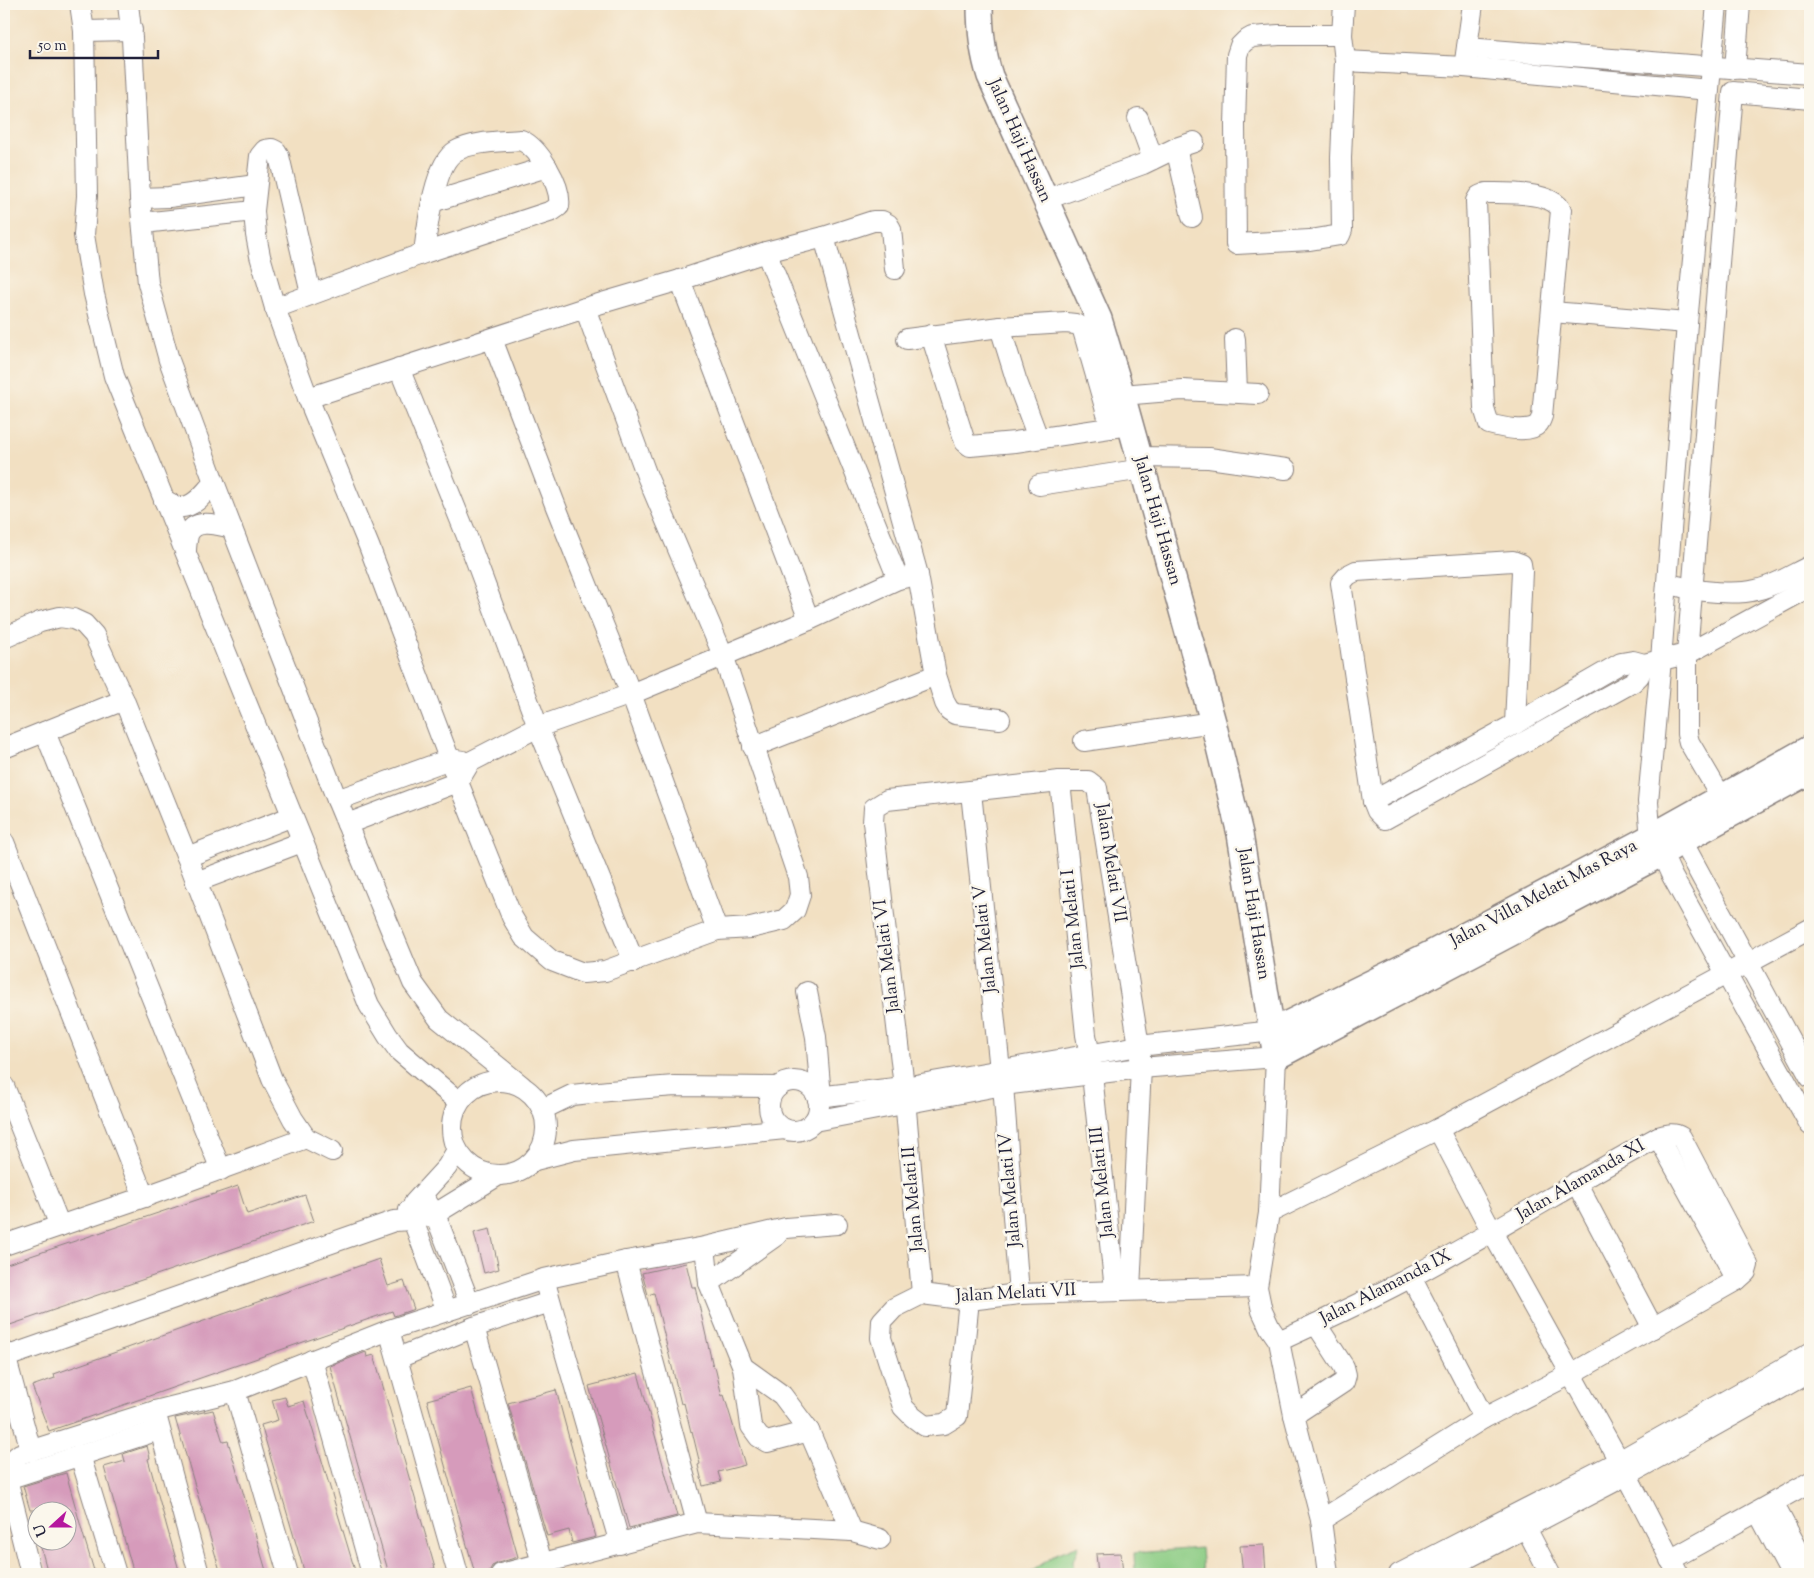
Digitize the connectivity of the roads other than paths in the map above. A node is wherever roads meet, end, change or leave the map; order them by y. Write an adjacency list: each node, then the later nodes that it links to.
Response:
1 (80, 4): 9 (street)
2 (128, 4): 8 (street)
3 (980, 4): 23 (street, Jalan Haji Hassan)
4 (1344, 4): 10 (street)
5 (1473, 4): 11 (street)
6 (1717, 4): 13 (street)
7 (1740, 4): 14 (street)
8 (132, 30): 9 (street); 22 (street)
9 (84, 31): 56 (street)
10 (1342, 35): 12 (street); 12 (street)
11 (1465, 58): 12 (street); 13 (street); 16 (street)
12 (1345, 61)
13 (1710, 67): 14 (street); 16 (street)
14 (1735, 69): 15 (street)
15 (1810, 74)
16 (1708, 90): 25 (street)
17 (1810, 99): 26 (street)
18 (1138, 118): 19 (street)
19 (1153, 159): 23 (street); 28 (street)
20 (546, 167): 24 (street); 24 (street); 32 (street)
21 (256, 185): 22 (street); 27 (street); 35 (street)
22 (140, 198): 29 (street)
23 (1044, 200): 48 (street, Jalan Haji Hassan)
24 (432, 202): 32 (street)
25 (1698, 202): 26 (street); 39 (street)
26 (1724, 203): 64 (street)
27 (254, 210): 29 (street); 36 (street)
28 (1192, 217)
29 (143, 223): 54 (street)
30 (824, 237): 31 (street); 33 (street); 60 (street)
31 (766, 252): 34 (street); 61 (street)
32 (424, 253): 35 (street)
33 (895, 269)
34 (680, 280): 37 (street); 65 (street)
35 (311, 294): 36 (street)
36 (275, 308): 49 (street)
37 (585, 308): 42 (street); 68 (street)
38 (1552, 312): 38 (street); 39 (street)
39 (1687, 323): 62 (street)
40 (1000, 327): 41 (street); 50 (street); 51 (street)
41 (931, 335): 43 (street); 51 (street)
42 (492, 339): 45 (street); 71 (street)
43 (907, 339)
44 (1234, 339): 46 (street)
45 (399, 368): 49 (street); 76 (street)
46 (1237, 392): 47 (street); 48 (street)
47 (1258, 394)
48 (1122, 395): 50 (street, Jalan Haji Hassan)
49 (308, 398): 82 (street)
50 (1120, 426): 51 (street); 52 (street, Jalan Haji Hassan)
51 (1038, 438)
52 (1141, 463): 53 (street); 55 (street); 74 (street, Jalan Haji Hassan)
53 (1286, 469)
54 (214, 482): 56 (street); 57 (street)
55 (1038, 485)
56 (164, 500): 58 (street)
57 (232, 528): 58 (street); 88 (street)
58 (186, 551): 92 (street)
59 (1810, 566): 64 (street)
60 (918, 575): 61 (street); 70 (street)
61 (898, 579): 65 (street)
62 (1667, 583): 64 (street); 69 (street)
63 (1810, 587): 67 (street)
64 (1692, 590): 67 (street)
65 (810, 620): 68 (street)
66 (4, 638): 72 (street)
67 (1687, 654): 69 (street); 90 (street)
68 (722, 655): 71 (street); 79 (street)
69 (1653, 662): 75 (street); 89 (street); 94 (street)
70 (936, 675): 73 (street); 79 (street)
71 (631, 694): 76 (street); 100 (street)
72 (124, 700): 77 (street); 97 (street)
73 (1000, 719)
74 (1213, 722): 78 (street); 106 (street, Jalan Haji Hassan)
75 (1515, 724): 89 (street); 89 (street)
76 (538, 727): 83 (street); 101 (street)
77 (45, 732): 80 (street); 128 (street)
78 (1084, 741)
79 (753, 747): 100 (street)
80 (4, 748)
81 (1810, 748): 90 (street, Jalan Villa Melati Mas Raya)
82 (450, 759): 83 (street); 86 (street); 88 (street)
83 (470, 762): 86 (street)
84 (1810, 771): 90 (street, Jalan Villa Melati Mas Raya)
85 (1060, 781): 87 (street, Jalan Melati VII); 107 (street, Jalan Melati VII); 109 (street, Jalan Melati I)
86 (458, 782): 93 (street); 101 (street)
87 (971, 792): 91 (street, Jalan Melati VII); 112 (street, Jalan Melati V)
88 (337, 800): 93 (street)
89 (1373, 801)
90 (1727, 806): 94 (street, Jalan Villa Melati Mas Raya)
91 (874, 808): 116 (street, Jalan Melati VI)
92 (293, 816): 96 (street); 97 (street)
93 (347, 824): 114 (street)
94 (1667, 839): 102 (street); 103 (street, Jalan Villa Melati Mas Raya); 104 (street)
95 (4, 842): 131 (street)
96 (302, 842): 98 (street); 118 (street)
97 (187, 858): 98 (street)
98 (196, 882): 124 (street)
99 (1810, 929): 102 (street)
100 (718, 930): 101 (street)
101 (634, 962)
102 (1748, 963): 104 (street); 111 (street)
103 (1433, 964): 106 (street, Jalan Villa Melati Mas Raya); 108 (street, Jalan Villa Melati Mas Raya)
104 (1727, 974): 121 (street); 123 (street)
105 (807, 992): 117 (street)
106 (1273, 1031): 107 (street); 108 (street, Jalan Haji Hassan)
107 (1139, 1046): 109 (street); 110 (street, Jalan Melati VII)
108 (1276, 1057): 110 (street); 133 (street)
109 (1091, 1065): 110 (street); 112 (street); 146 (street, Jalan Melati III)
110 (1141, 1068): 146 (street)
111 (1810, 1077)
112 (1001, 1078): 116 (street); 148 (street, Jalan Melati IV)
113 (4, 1086): 136 (street)
114 (522, 1086): 118 (street); 119 (street)
115 (778, 1087): 117 (street); 119 (street); 122 (street)
116 (904, 1095): 117 (street); 120 (street); 147 (street, Jalan Melati II)
117 (819, 1097): 120 (street)
118 (459, 1102): 125 (street)
119 (543, 1109): 127 (street)
120 (814, 1121): 122 (street)
121 (1810, 1125)
122 (785, 1129): 127 (street)
123 (1438, 1129): 133 (street); 138 (street)
124 (306, 1138): 126 (street); 128 (street)
125 (458, 1150): 129 (street); 132 (street)
126 (332, 1151)
127 (535, 1160): 129 (street)
128 (220, 1170): 131 (street)
129 (497, 1176): 134 (street)
130 (1576, 1182): 138 (street, Jalan Alamanda XI); 155 (street); 155 (street, Jalan Alamanda XI)
131 (144, 1197): 136 (street)
132 (409, 1211): 134 (street); 152 (street); 159 (street)
133 (1269, 1213): 145 (street)
134 (435, 1214): 151 (street)
135 (837, 1224): 137 (street)
136 (60, 1226): 139 (street)
137 (786, 1228): 140 (street); 144 (street)
138 (1492, 1232): 142 (street, Jalan Alamanda IX); 164 (street)
139 (4, 1245)
140 (705, 1247): 141 (street); 144 (street)
141 (626, 1261): 143 (street); 177 (street)
142 (1411, 1277): 153 (street, Jalan Alamanda IX); 167 (street)
143 (544, 1279): 150 (street); 151 (street)
144 (709, 1283): 162 (street)
145 (1256, 1286): 146 (street, Jalan Melati VII); 157 (street)
146 (1123, 1290): 148 (street, Jalan Melati VII)
147 (922, 1294): 149 (street, Jalan Melati VII); 149 (street)
148 (1019, 1294): 149 (street, Jalan Melati VII)
149 (969, 1300)
150 (550, 1302): 154 (street); 181 (street)
151 (470, 1304): 152 (street)
152 (447, 1311): 156 (street)
153 (1316, 1324): 157 (street, Jalan Alamanda IX); 166 (street)
154 (474, 1327): 160 (street); 182 (street)
155 (1653, 1328): 164 (street)
156 (389, 1330): 160 (street); 161 (street)
157 (1279, 1341): 166 (street)
158 (1810, 1353): 172 (street)
159 (5, 1354): 170 (street)
160 (398, 1358): 190 (street)
161 (312, 1360): 165 (street); 189 (street)
162 (743, 1366): 169 (street); 169 (street)
163 (1810, 1372): 172 (street)
164 (1571, 1374): 167 (street); 172 (street)
165 (234, 1391): 168 (street); 188 (street)
166 (1294, 1415): 176 (street)
167 (1484, 1418): 176 (street)
168 (157, 1420): 170 (street); 171 (street); 187 (street)
169 (809, 1431): 179 (street)
170 (25, 1452): 173 (street)
171 (80, 1454): 173 (street); 186 (street)
172 (1623, 1468): 178 (street); 183 (street); 193 (street)
173 (6, 1479): 185 (street)
174 (1810, 1482): 175 (street)
175 (1765, 1508): 183 (street); 184 (street); 196 (street)
176 (1321, 1520): 192 (street)
177 (697, 1523): 179 (street); 181 (street)
178 (1526, 1528): 194 (street); 195 (street)
179 (852, 1531): 180 (street)
180 (880, 1538)
181 (620, 1544): 182 (street)
182 (542, 1563): 191 (street)
183 (1674, 1567)
184 (1810, 1572)
185 (31, 1574)
186 (116, 1574)
187 (199, 1574)
188 (288, 1574)
189 (372, 1574)
190 (458, 1574)
191 (502, 1574)
192 (1328, 1574)
193 (1399, 1574)
194 (1437, 1574)
195 (1550, 1574)
196 (1791, 1574)

